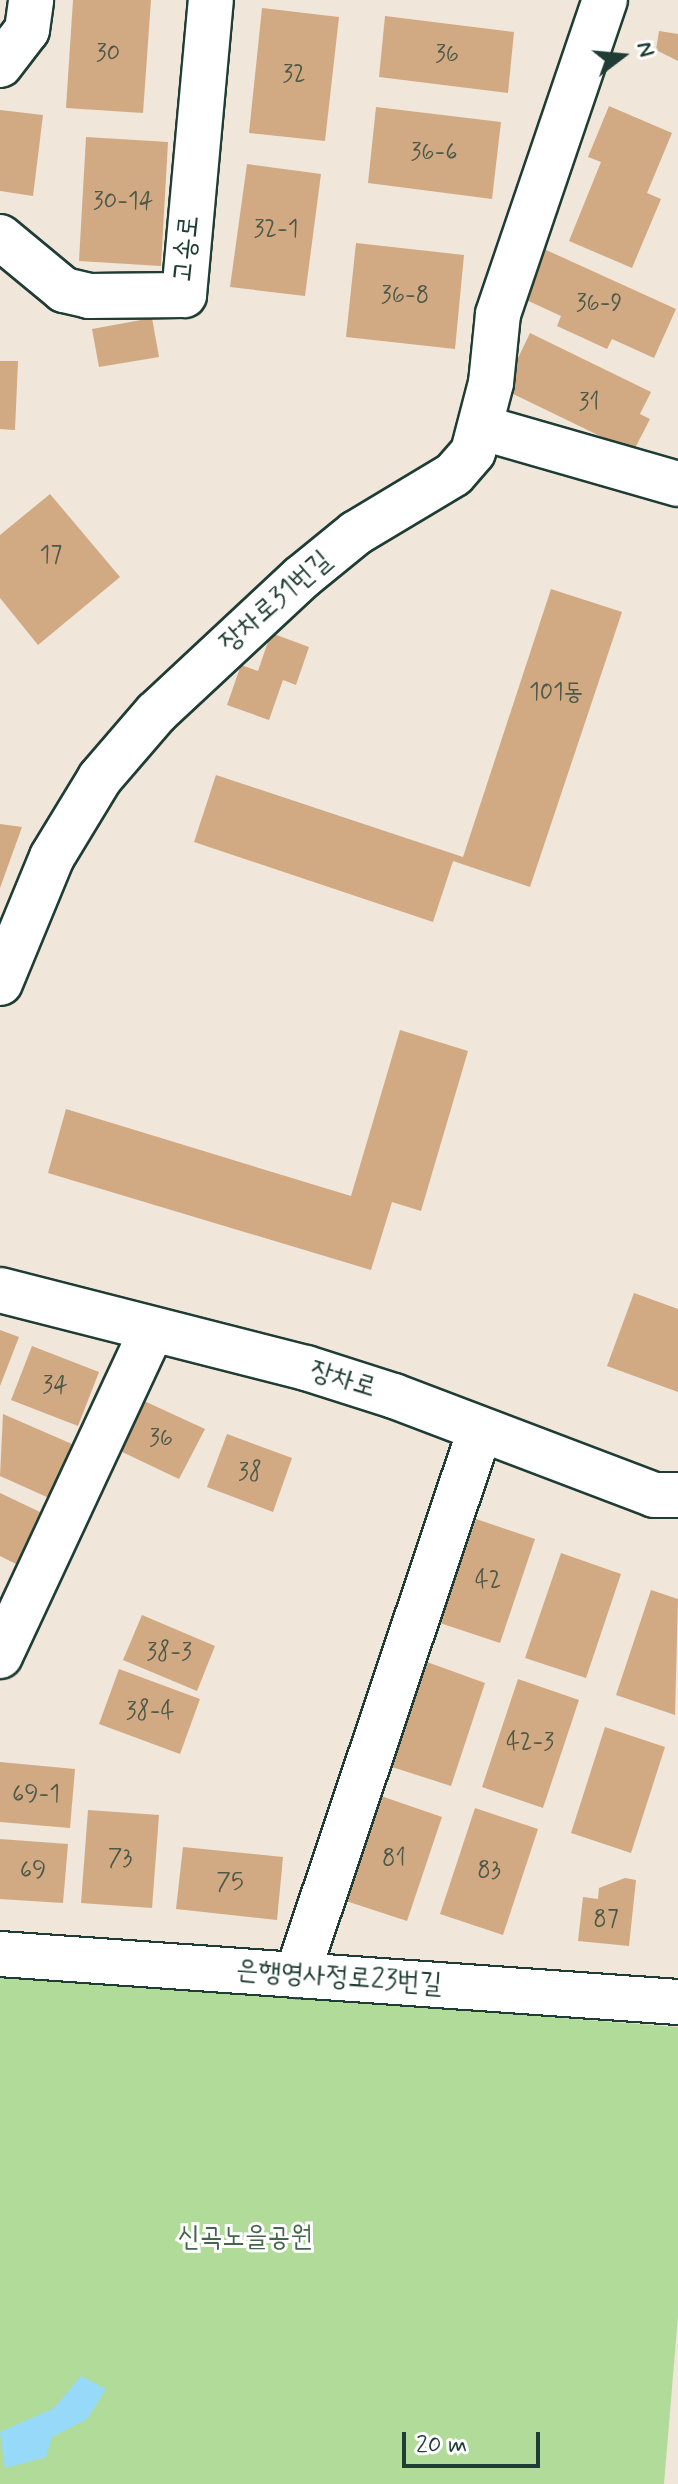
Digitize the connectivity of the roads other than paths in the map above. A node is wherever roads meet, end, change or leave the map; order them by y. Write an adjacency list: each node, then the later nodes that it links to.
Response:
1 (31, 0): 4 (street)
2 (211, 0): 5 (street, 고송로)
3 (605, 0): 6 (street)
4 (0, 65)
5 (0, 237)
6 (483, 428): 7 (street); 8 (street, 장차로31번길)
7 (678, 484)
8 (0, 983)
9 (0, 1290): 10 (street, 장차로)
10 (152, 1330): 11 (street, 장차로); 13 (street)
11 (480, 1430): 12 (street, 장차로); 15 (street)
12 (670, 1499)
13 (0, 1656)
14 (0, 1954): 15 (street, 은행영사정로23번길)
15 (297, 1975): 16 (street, 은행영사정로23번길)
16 (678, 2002)

